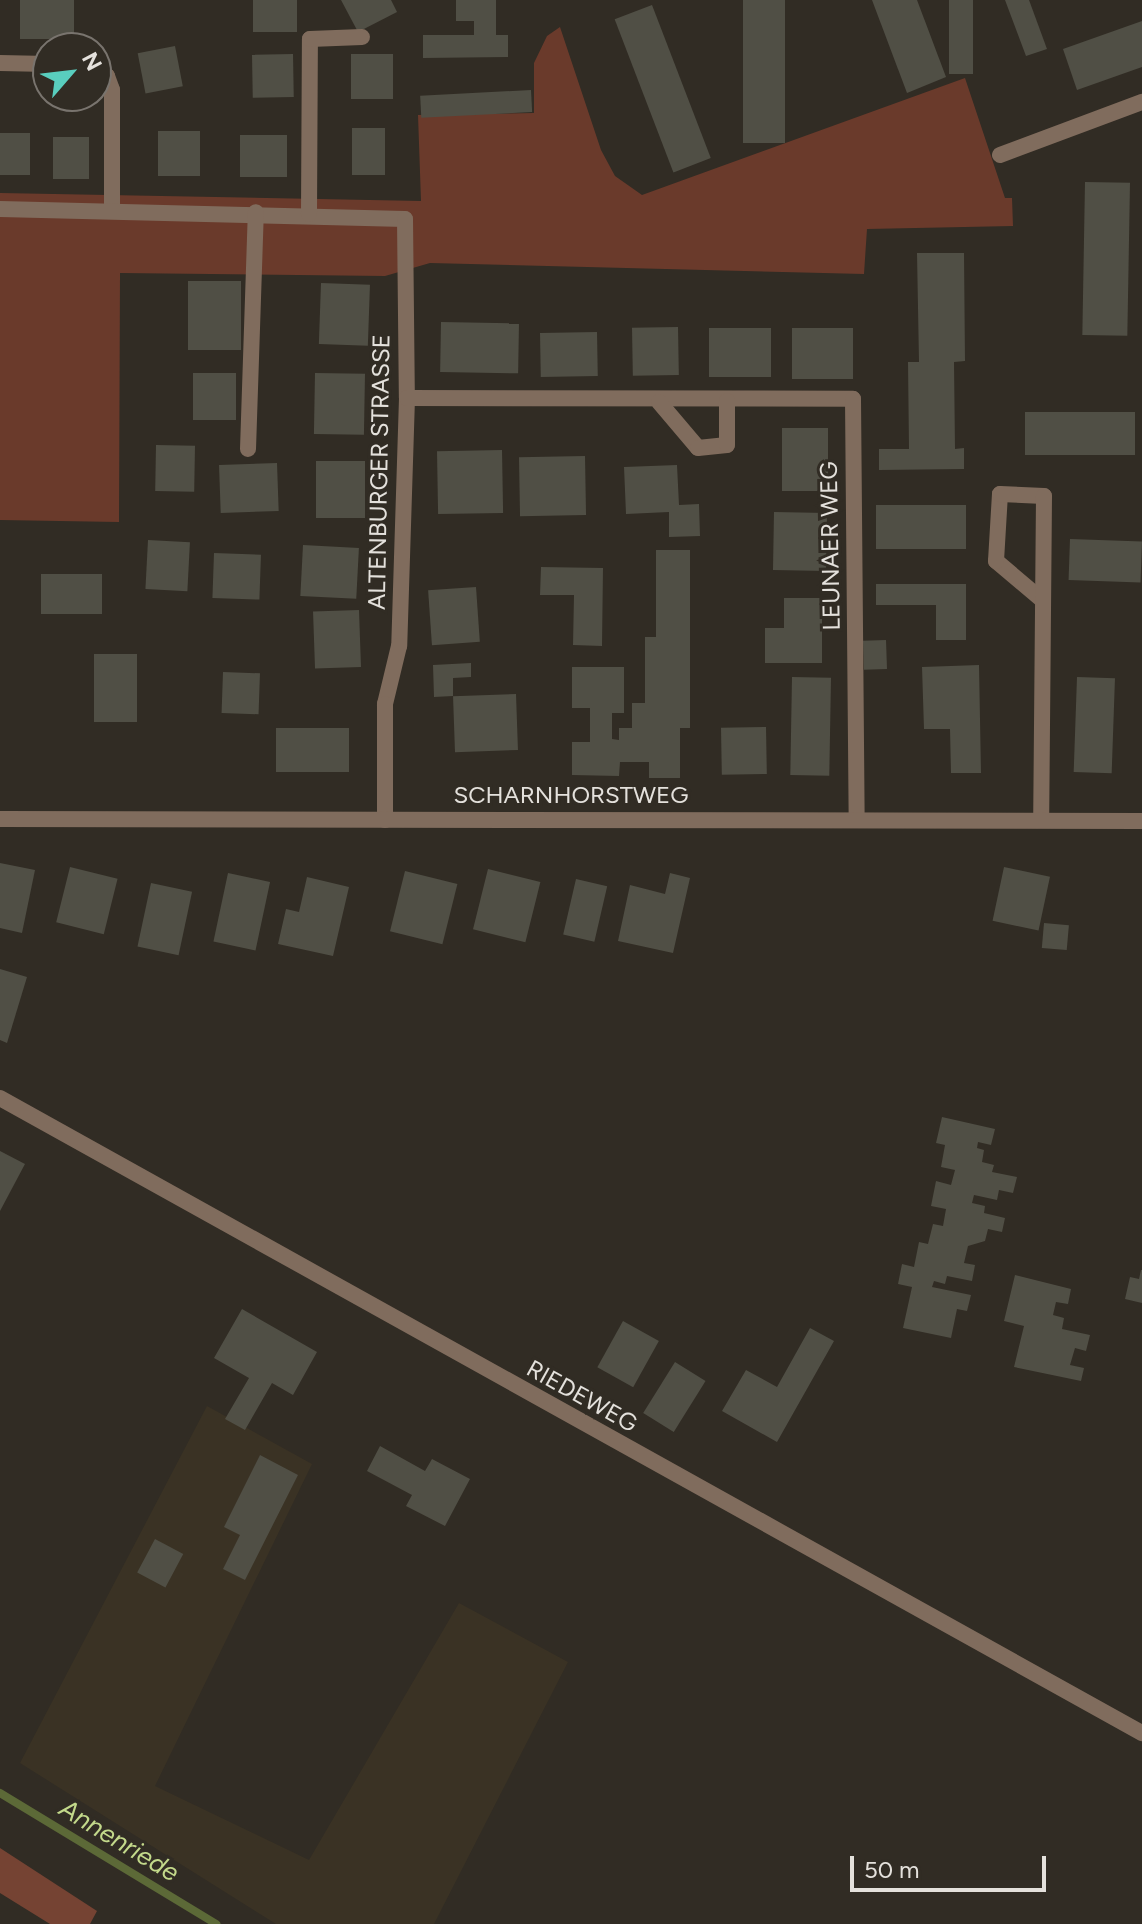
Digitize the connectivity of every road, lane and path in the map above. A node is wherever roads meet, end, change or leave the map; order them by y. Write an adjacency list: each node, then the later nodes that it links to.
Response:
1 (362, 37): 10 (street)
2 (0, 63): 3 (street)
3 (32, 64)
4 (1142, 102): 6 (street)
5 (112, 112): 8 (street)
6 (1000, 155)
7 (0, 209): 8 (street, ALTENBURGER STRASSE)
8 (112, 210): 9 (street, ALTENBURGER STRASSE)
9 (256, 212): 10 (street, ALTENBURGER STRASSE); 14 (street)
10 (309, 214): 11 (street, ALTENBURGER STRASSE)
11 (407, 398): 13 (street, LEUNAER WEG); 18 (street, ALTENBURGER STRASSE)
12 (727, 401): 13 (street, LEUNAER WEG); 13 (street); 17 (street, LEUNAER WEG)
13 (659, 402)
14 (248, 449)
15 (1041, 599): 15 (street); 19 (street)
16 (0, 819): 18 (street, SCHARNHORSTWEG)
17 (857, 819): 18 (street, SCHARNHORSTWEG); 19 (street, SCHARNHORSTWEG)
18 (385, 820)
19 (1041, 820): 20 (street, SCHARNHORSTWEG)
20 (1142, 821)
21 (0, 1098): 22 (street, RIEDEWEG)
22 (1142, 1733)

